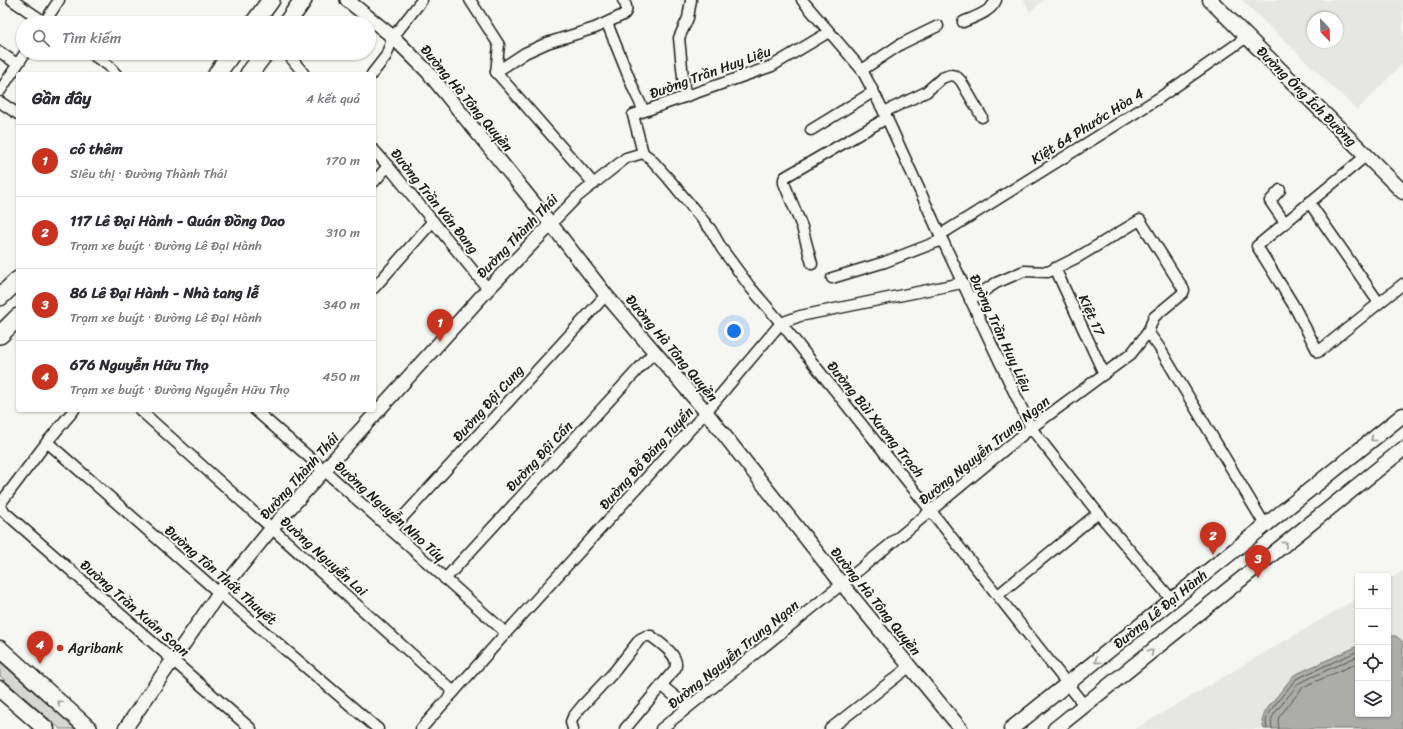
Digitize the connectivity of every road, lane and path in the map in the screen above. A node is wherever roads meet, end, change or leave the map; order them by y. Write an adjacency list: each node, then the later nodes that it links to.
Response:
1 (12, 0): 13 (street)
2 (59, 0): 14 (street)
3 (271, 0): 15 (highway)
4 (303, 0): 16 (highway)
5 (347, 0): 17 (street, Đường Hà Tông Quyền)
6 (422, 0): 23 (street)
7 (470, 0): 38 (street)
8 (623, 0): 20 (street)
9 (691, 0): 41 (street)
10 (802, 0): 22 (street, Đường Trần Huy Liệu)
11 (996, 0): 18 (street)
12 (1210, 0): 24 (main road, Đường Ông Ích Đường)
13 (35, 16)
14 (49, 16)
15 (259, 16)
16 (292, 16)
17 (367, 16)
18 (963, 22)
19 (376, 23): 23 (street, Đường Hà Tông Quyền)
20 (607, 23): 38 (street); 43 (street)
21 (938, 26): 32 (street)
22 (830, 32): 32 (street, Đường Trần Huy Liệu); 41 (street, Đường Trần Huy Liệu)
23 (393, 37): 37 (street); 59 (street, Đường Hà Tông Quyền)
24 (1247, 37): 50 (main road, Đường Ông Ích Đường); 60 (street, Kiệt 64 Phước Hòa 4)
25 (0, 52): 31 (street)
26 (21, 60): 31 (street)
27 (100, 60): 33 (street)
28 (227, 60): 34 (highway)
29 (260, 60): 35 (highway)
30 (293, 60): 36 (street)
31 (18, 64): 39 (street)
32 (862, 70): 40 (street, Đường Trần Huy Liệu)
33 (114, 72)
34 (218, 72)
35 (251, 72)
36 (302, 72)
37 (374, 72)
38 (496, 72): 53 (street)
39 (1, 88)
40 (873, 92): 45 (street, Đường Trần Huy Liệu); 47 (street)
41 (685, 97): 43 (street, Đường Trần Huy Liệu)
42 (0, 102): 44 (street)
43 (644, 111): 49 (street, Đường Trần Huy Liệu)
44 (16, 113)
45 (885, 115): 46 (street); 60 (street, Đường Trần Huy Liệu); 61 (street)
46 (982, 117)
47 (811, 130)
48 (376, 152): 51 (street, Đường Trần Văn Đang)
49 (643, 153): 53 (street, Đường Thành Thái); 74 (street, Đường Bùi Xương Trạch)
50 (1367, 155): 55 (main road, Đường Ông Ích Đường); 56 (street)
51 (388, 166): 52 (street); 57 (street, Đường Trần Văn Đang)
52 (376, 180)
53 (594, 184): 59 (street, Đường Thành Thái)
54 (1280, 190): 58 (street)
55 (1403, 192)
56 (1309, 202): 58 (street); 72 (street)
57 (433, 221): 67 (street); 68 (street, Đường Trần Văn Đang)
58 (1285, 223): 72 (street)
59 (551, 224): 68 (street, Đường Thành Thái); 69 (street, Đường Hà Tông Quyền)
60 (941, 237): 63 (street, Kiệt 64 Phước Hòa 4); 65 (street, Đường Trần Huy Liệu)
61 (812, 264)
62 (1056, 268): 71 (street); 75 (street, Đường Nguyễn Trung Ngạn); 78 (street, Kiệt 17)
63 (832, 278)
64 (16, 282): 70 (highway)
65 (962, 283): 71 (street, Đường Trần Huy Liệu); 74 (street)
66 (1403, 284): 72 (street)
67 (376, 286)
68 (488, 289): 87 (street, Đường Thành Thái)
69 (606, 294): 77 (street, Đường Hà Tông Quyền); 94 (street, Đường Đội Cung)
70 (0, 297)
71 (970, 300): 84 (street, Đường Trần Huy Liệu)
72 (1379, 303)
73 (16, 319): 76 (highway)
74 (780, 323): 82 (street, Đường Đỗ Đăng Tuyển); 90 (street, Đường Bùi Xương Trạch)
75 (1148, 332): 78 (street, Đường Nguyễn Trung Ngạn); 92 (street)
76 (0, 334)
77 (654, 352): 82 (street, Đường Hà Tông Quyền); 95 (street, Đường Đội Cấn)
78 (1104, 374): 84 (street, Đường Nguyễn Trung Ngạn)
79 (72, 412): 85 (street)
80 (142, 412): 93 (street, Đường Nguyễn Lai)
81 (260, 412): 87 (street, Đường Nguyễn Nho Túy)
82 (706, 412): 96 (street, Đường Hà Tông Quyền); 100 (street, Đường Đỗ Đăng Tuyển)
83 (1403, 415): 92 (main road, Đường Lê Đại Hành, one-way to 92)
84 (1031, 428): 90 (street, Đường Nguyễn Trung Ngạn); 91 (street, Đường Trần Huy Liệu)
85 (47, 442): 88 (street); 97 (street, Đường Tôn Thất Thuyết)
86 (1403, 449): 108 (main road, Đường Lê Đại Hành, one-way to 86)
87 (325, 471): 93 (street, Đường Thành Thái); 94 (street, Đường Nguyễn Nho Túy)
88 (0, 504)
89 (0, 508): 102 (street, Đường Trần Xuân Soạn)
90 (931, 511): 96 (street, Đường Nguyễn Trung Ngạn); 98 (street, Đường Bùi Xương Trạch)
91 (1098, 513): 98 (street); 99 (street, Đường Trần Huy Liệu)
92 (1265, 525): 99 (main road, Đường Lê Đại Hành)
93 (272, 528): 97 (street, Đường Thành Thái); 107 (street, Đường Nguyễn Lai)
94 (392, 530): 95 (street, Đường Nguyễn Nho Túy)
95 (445, 579): 100 (street, Đường Nguyễn Nho Túy)
96 (842, 584): 103 (street, Đường Hà Tông Quyền); 109 (street, Đường Nguyễn Trung Ngạn)
97 (219, 593): 102 (street, Đường Thành Thái); 114 (street, Đường Tôn Thất Thuyết)
98 (998, 595): 104 (street, Đường Bùi Xương Trạch)
99 (1172, 600): 104 (main road, Đường Lê Đại Hành, one-way to 104)
100 (506, 633): 107 (street, Đường Đỗ Đăng Tuyển)
101 (0, 649): 111 (main road, one-way to 101)
102 (173, 659): 112 (street, Đường Thành Thái); 113 (street, Đường Trần Xuân Soạn)
103 (909, 667): 119 (street); 120 (street, Đường Hà Tông Quyền)
104 (1067, 684): 108 (street, Đường Bùi Xương Trạch); 121 (main road, Đường Lê Đại Hành)
105 (661, 685): 109 (street); 116 (street); 117 (street)
106 (0, 689): 110 (main road)
107 (454, 692): 115 (street, Đường Đỗ Đăng Tuyển)
108 (1084, 705): 122 (main road, Đường Lê Đại Hành)
109 (688, 707): 118 (street, Đường Nguyễn Trung Ngạn)
110 (46, 729)
111 (89, 729)
112 (124, 729)
113 (251, 729)
114 (378, 729)
115 (421, 729)
116 (573, 729)
117 (625, 729)
118 (661, 729)
119 (830, 729)
120 (961, 729)
121 (1012, 729)
122 (1055, 729)

